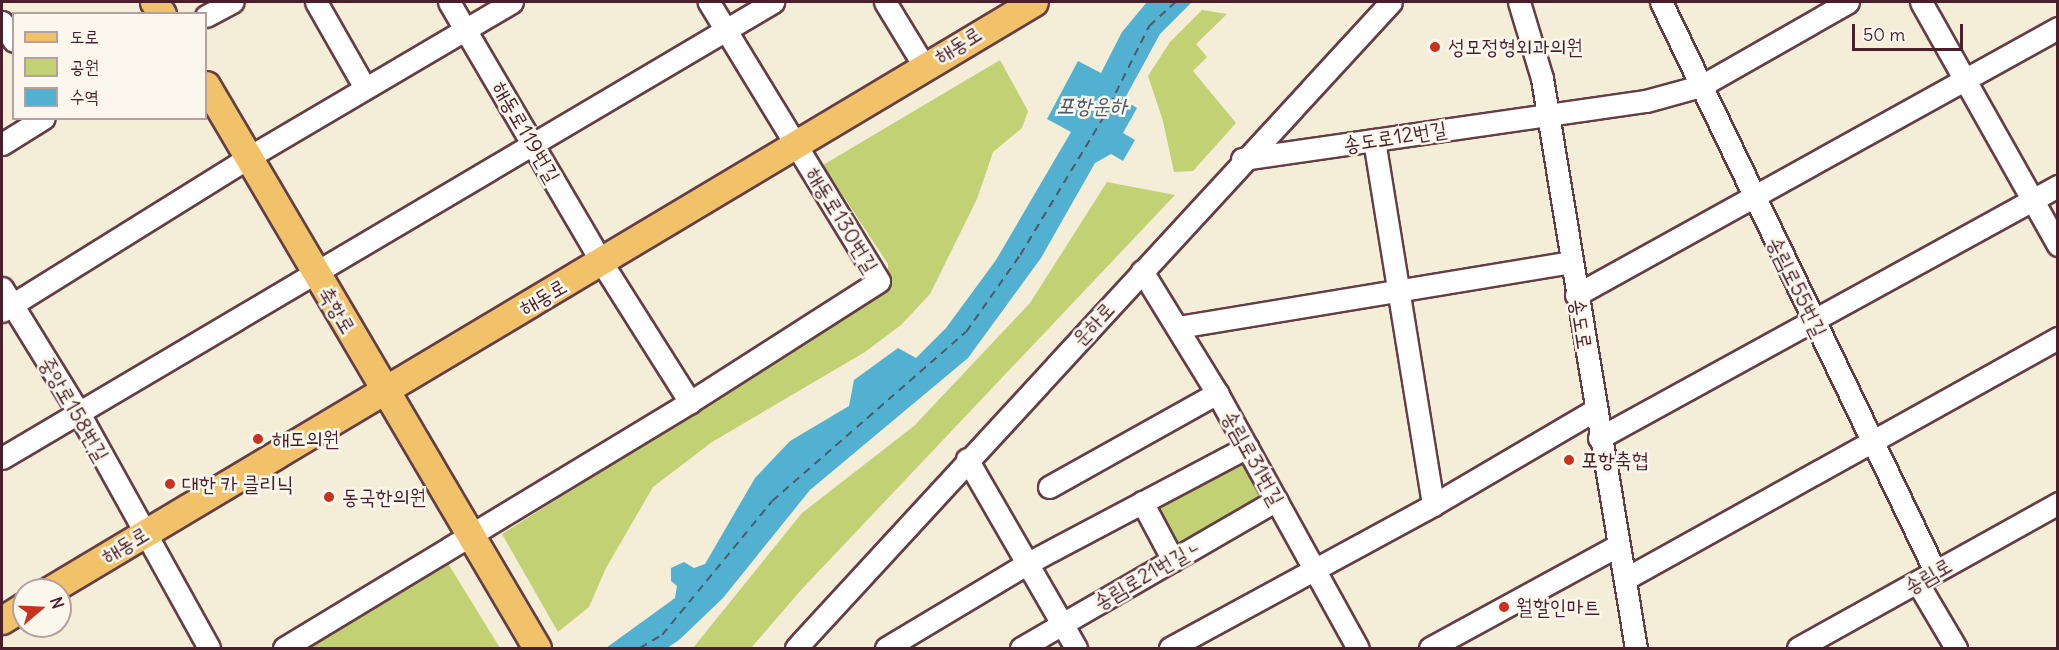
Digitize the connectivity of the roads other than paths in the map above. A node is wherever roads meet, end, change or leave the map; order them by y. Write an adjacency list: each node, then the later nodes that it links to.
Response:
1 (232, 2): 14 (street)
2 (316, 2): 24 (street)
3 (449, 2): 16 (street, 해동로119번길)
4 (512, 2): 16 (street)
5 (709, 2): 18 (street)
6 (773, 2): 18 (street)
7 (885, 2): 20 (street)
8 (1034, 2): 20 (main road, 해동로)
9 (1391, 2): 32 (street, 운하로)
10 (1519, 2): 25 (street, 송도로)
11 (1661, 2): 22 (street, 송림로55번길)
12 (1848, 2): 22 (street, 송도로12번길)
13 (1921, 2): 21 (street)
14 (207, 15)
15 (2, 22): 19 (street)
16 (465, 28): 24 (street); 28 (street, 해동로119번길)
17 (2058, 28): 21 (street)
18 (725, 30): 28 (street); 30 (street)
19 (12, 38)
20 (924, 66): 30 (main road, 해동로)
21 (1964, 80): 34 (street); 35 (street)
22 (1701, 86): 25 (street, 송도로12번길); 34 (street, 송림로55번길)
23 (207, 87): 31 (main road, 축항로)
24 (365, 88): 31 (street)
25 (1547, 112): 27 (street, 송도로12번길); 37 (street, 송도로)
26 (41, 120): 29 (street)
27 (1374, 140): 32 (street, 송도로12번길); 41 (street)
28 (532, 143): 38 (street, 해동로119번길); 40 (street)
29 (2, 144)
30 (797, 145): 38 (main road, 해동로); 49 (street, 해동로130번길)
31 (249, 157): 40 (main road, 축항로); 43 (street)
32 (1242, 159): 39 (street, 운하로)
33 (2058, 186): 35 (street)
34 (1754, 198): 42 (street); 44 (street, 송림로55번길)
35 (2033, 200): 36 (street); 44 (street)
36 (2058, 245)
37 (1571, 262): 41 (street); 42 (street, 송도로)
38 (602, 263): 47 (main road, 해동로); 49 (street, 해동로119번길)
39 (1142, 271): 45 (street, 송림로31번길); 56 (street, 운하로)
40 (314, 272): 47 (main road, 축항로); 51 (street)
41 (1399, 288): 45 (street); 61 (street)
42 (1576, 295): 50 (street, 송도로)
43 (5, 301): 51 (street, 중앙로158번길)
44 (1813, 321): 52 (street); 53 (street, 송림로55번길)
45 (1179, 327): 48 (street, 송림로31번길)
46 (2058, 338): 53 (street)
47 (385, 388): 62 (main road, 해동로); 63 (main road, 축항로)
48 (1217, 393): 54 (street, 송림로31번길); 57 (street)
49 (690, 402): 63 (street)
50 (1595, 410): 52 (street, 송도로); 61 (street)
51 (80, 415): 55 (street); 62 (street, 중앙로158번길)
52 (1599, 438): 64 (street, 송도로)
53 (1872, 441): 68 (street, 송림로55번길); 70 (street)
54 (1247, 447): 58 (street, 송림로31번길); 59 (street)
55 (2, 458)
56 (967, 459): 66 (street); 75 (street, 운하로)
57 (1049, 487)
58 (1276, 500): 65 (street, 송림로21번길ㄴ); 67 (street, 송림로31번길)
59 (1142, 502): 65 (street); 66 (street)
60 (2058, 503): 68 (street, 송림로)
61 (1432, 505): 67 (street)
62 (142, 534): 69 (main road, 해동로); 72 (street, 중앙로158번길)
63 (472, 534): 73 (street); 74 (main road, 축항로)
64 (1619, 544): 70 (street, 송도로); 81 (street)
65 (1173, 560): 71 (street, 송림로21번길ㄴ)
66 (1028, 563): 71 (street); 76 (street)
67 (1314, 569): 79 (street); 80 (street, 송림로31번길)
68 (1926, 577): 83 (street, 송림로); 84 (street, 송림로55번길)
69 (70, 578)
70 (1625, 579): 82 (street, 송도로)
71 (1063, 624): 77 (street, 송림로21번길ㄴ); 78 (street)
72 (209, 648)
73 (284, 648)
74 (537, 648)
75 (797, 648)
76 (886, 648)
77 (1021, 648)
78 (1076, 648)
79 (1170, 648)
80 (1359, 648)
81 (1430, 648)
82 (1636, 648)
83 (1798, 648)
84 (1956, 648)

